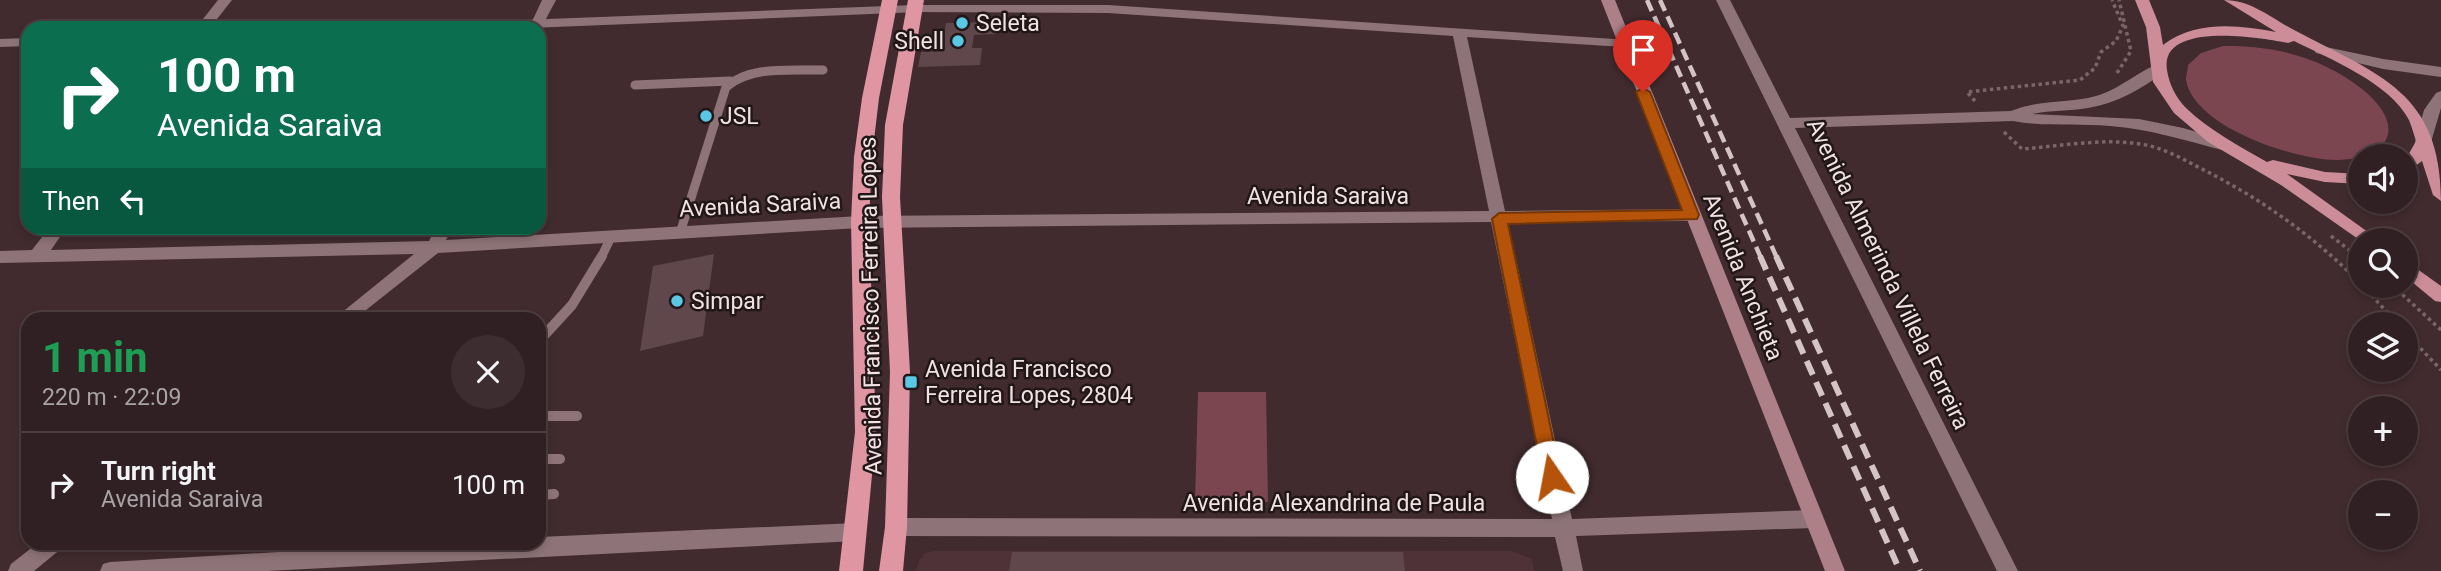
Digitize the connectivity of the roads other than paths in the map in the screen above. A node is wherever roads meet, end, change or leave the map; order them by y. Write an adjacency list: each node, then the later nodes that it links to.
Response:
1 (225, 0): 10 (street)
2 (549, 0): 11 (street)
3 (1608, 0): 16 (main road, Avenida Anchieta)
4 (1723, 0): 25 (street, Avenida Almerinda Villela Ferreira)
5 (2142, 0): 18 (main road)
6 (2231, 0): 17 (main road)
7 (915, 4): 8 (street); 9 (street); 33 (highway, Avenida Francisco Ferreira Lopes)
8 (889, 5): 12 (street); 34 (highway, Avenida Francisco Ferreira Lopes)
9 (1109, 5): 13 (street)
10 (208, 21)
11 (539, 21)
12 (546, 25)
13 (1459, 32): 16 (street); 32 (street)
14 (21, 42): 15 (street)
15 (0, 43)
16 (1624, 43): 31 (main road, Avenida Anchieta)
17 (2321, 50): 18 (main road); 20 (street); 26 (main road)
18 (2159, 66): 24 (street); 27 (main road)
19 (823, 70): 21 (lane)
20 (2441, 72)
21 (730, 81): 22 (lane); 36 (lane)
22 (635, 85)
23 (2441, 96): 26 (street)
24 (2013, 116): 25 (street); 27 (street)
25 (1785, 123): 66 (street, Avenida Almerinda Villela Ferreira)
26 (2423, 142): 28 (main road); 30 (main road)
27 (2237, 150): 29 (main road); 35 (main road)
28 (2418, 155)
29 (2348, 178)
30 (2441, 195)
31 (1691, 215): 32 (street, Avenida Saraiva); 53 (main road, Avenida Anchieta)
32 (1499, 219): 33 (street, Avenida Saraiva); 55 (street)
33 (892, 221): 34 (street, Avenida Saraiva); 54 (highway, Avenida Francisco Ferreira Lopes)
34 (860, 222): 36 (street, Avenida Saraiva); 56 (highway, Avenida Francisco Ferreira Lopes)
35 (2354, 228)
36 (680, 233): 39 (street, Avenida Saraiva)
37 (53, 235): 41 (street)
38 (440, 235): 40 (street)
39 (611, 237): 40 (street, Avenida Saraiva); 46 (lane)
40 (435, 247): 41 (street, Avenida Saraiva); 45 (street)
41 (38, 255): 42 (street, Avenida Saraiva)
42 (0, 257)
43 (2418, 277): 44 (main road)
44 (2441, 296)
45 (352, 312)
46 (546, 333)
47 (546, 416): 48 (lane)
48 (577, 416)
49 (546, 459): 50 (lane)
50 (559, 459)
51 (554, 494): 52 (lane)
52 (546, 495)
53 (1813, 519): 55 (street, Avenida Alexandrina de Paula); 65 (main road, Avenida Anchieta)
54 (896, 527): 55 (street, Avenida Alexandrina de Paula); 63 (highway, Avenida Francisco Ferreira Lopes)
55 (1563, 528): 64 (street)
56 (856, 532): 57 (street); 62 (highway, Avenida Francisco Ferreira Lopes)
57 (546, 546)
58 (45, 550): 60 (street)
59 (471, 550): 61 (street)
60 (18, 571)
61 (110, 571)
62 (851, 571)
63 (891, 571)
64 (1573, 571)
65 (1835, 571)
66 (2008, 571)

